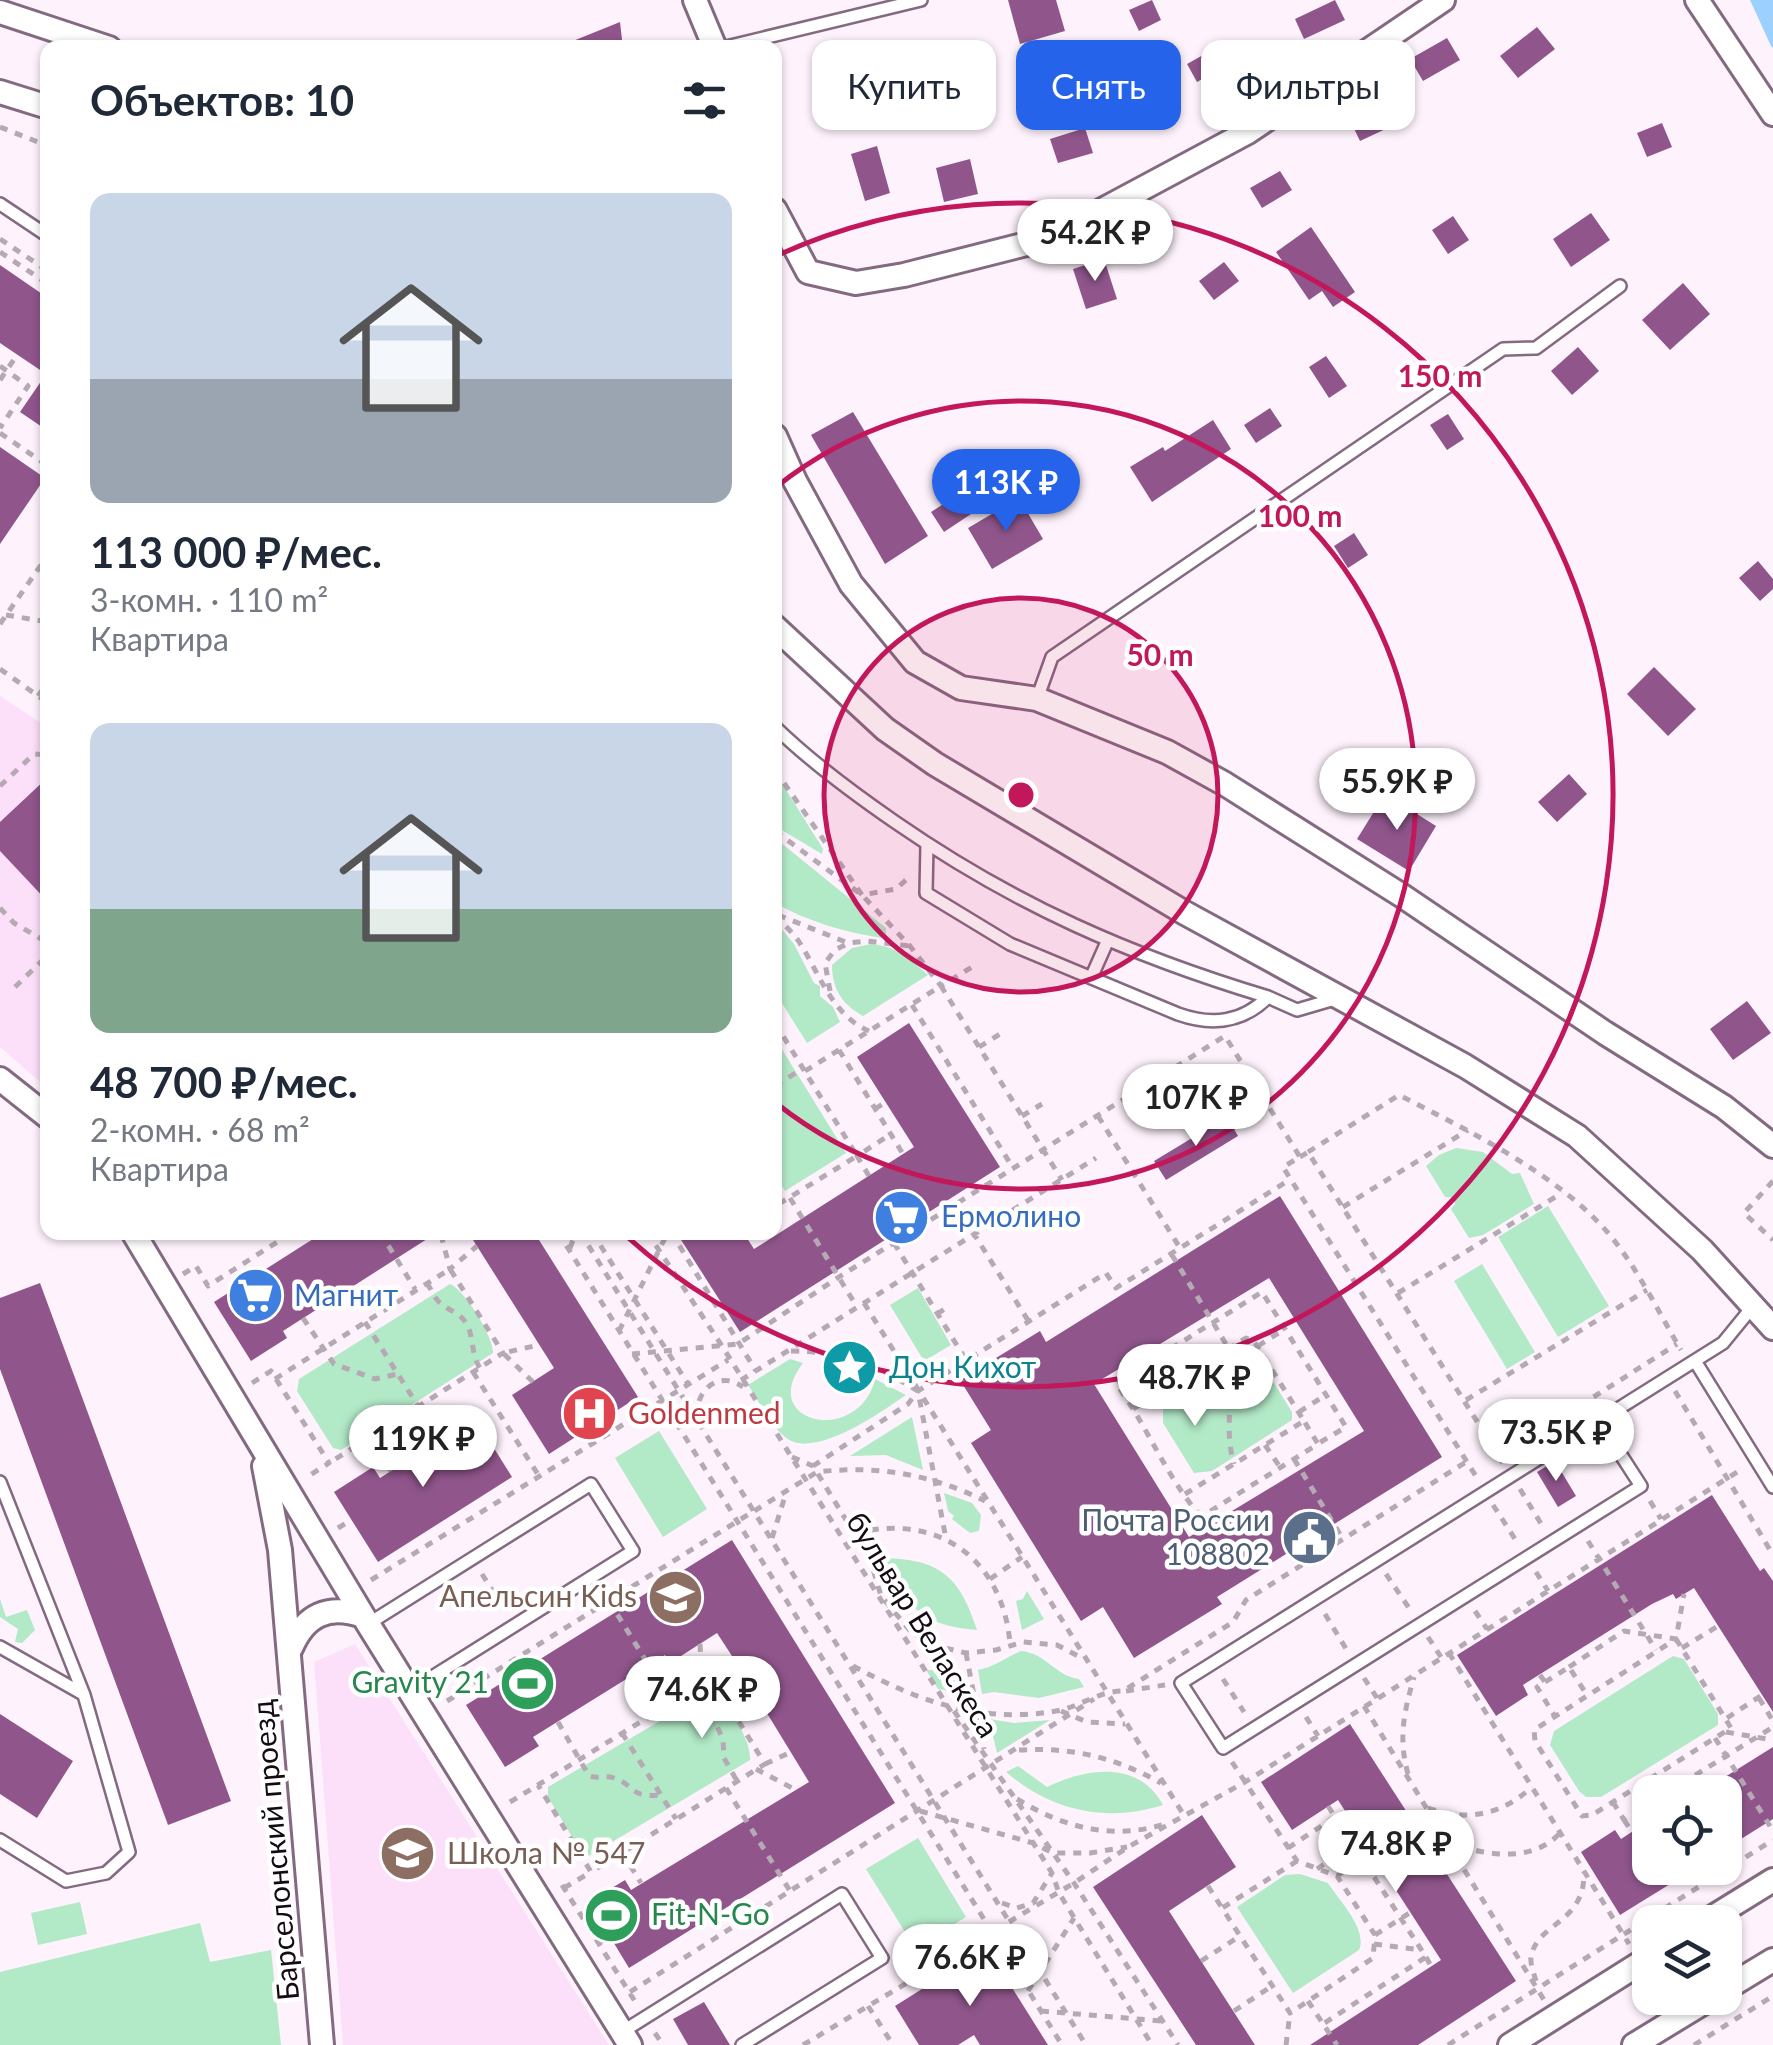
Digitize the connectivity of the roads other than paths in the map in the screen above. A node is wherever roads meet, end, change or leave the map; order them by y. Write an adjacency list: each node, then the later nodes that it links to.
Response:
1 (696, 0): 7 (street)
2 (921, 0): 8 (lane)
3 (1443, 0): 13 (street)
4 (1697, 0): 11 (street)
5 (0, 12): 6 (street)
6 (85, 40)
7 (711, 40)
8 (755, 40)
9 (0, 92): 10 (street)
10 (40, 104)
11 (1773, 114)
12 (0, 204): 14 (lane)
13 (782, 223)
14 (40, 231)
15 (1620, 286): 18 (lane)
16 (782, 452): 18 (street)
17 (782, 633): 23 (street)
18 (1036, 700): 27 (street)
19 (782, 733): 20 (lane)
20 (927, 844): 21 (lane); 22 (lane)
21 (1106, 942): 22 (lane); 24 (lane)
22 (1092, 978): 24 (lane)
23 (1342, 996): 24 (lane); 29 (street)
24 (1268, 997)
25 (0, 1079): 26 (street)
26 (40, 1111)
27 (1773, 1146)
28 (138, 1240): 33 (street)
29 (1754, 1305): 30 (street); 31 (lane)
30 (1773, 1328)
31 (1695, 1360): 32 (lane); 35 (lane)
32 (1599, 1421): 32 (lane)
33 (260, 1448): 36 (street); 38 (street, Барселонский проезд)
34 (0, 1482): 40 (lane)
35 (1773, 1487)
36 (365, 1620): 38 (street); 39 (street); 39 (lane)
37 (0, 1647): 40 (lane)
38 (290, 1650): 49 (street, Барселонский проезд)
39 (410, 1691): 48 (street)
40 (84, 1695): 41 (lane)
41 (0, 1840)
42 (1773, 1880): 43 (street)
43 (1733, 1905)
44 (1773, 1960): 46 (street)
45 (1632, 1968): 51 (street)
46 (1742, 1979)
47 (1683, 2015): 52 (street)
48 (626, 2038): 50 (lane)
49 (322, 2045)
50 (742, 2045)
51 (1510, 2045)
52 (1634, 2045)

